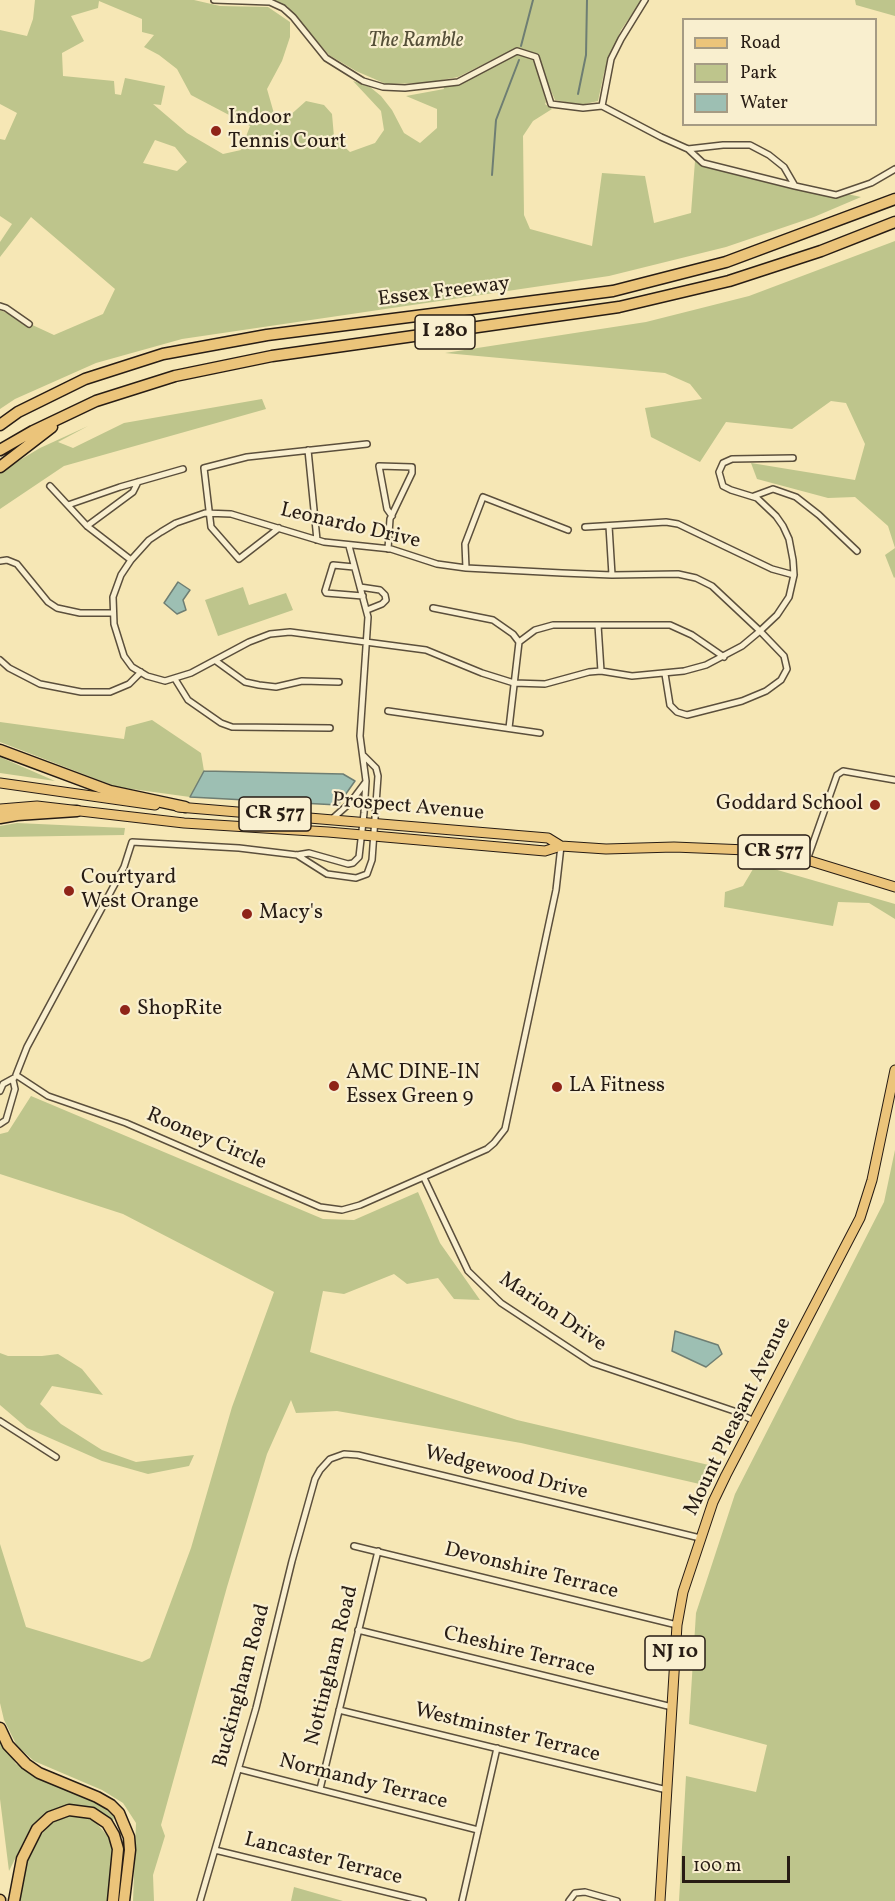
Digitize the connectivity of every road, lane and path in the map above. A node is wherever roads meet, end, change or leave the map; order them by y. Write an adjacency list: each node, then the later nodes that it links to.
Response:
1 (214, 0): 3 (street)
2 (645, 0): 3 (street)
3 (602, 106): 4 (street)
4 (688, 149): 6 (street); 6 (street)
5 (895, 169): 6 (street)
6 (795, 186)
7 (895, 199): 12 (highway, Essex Freeway / I 280)
8 (895, 222): 11 (highway, Essex Freeway / I 280)
9 (0, 306): 10 (street)
10 (29, 324)
11 (66, 416): 14 (highway, Essex Freeway / I 280); 17 (highway)
12 (0, 425)
13 (367, 444): 15 (street)
14 (0, 450)
15 (308, 450): 23 (street); 30 (street)
16 (793, 458): 21 (street)
17 (0, 467)
18 (183, 469): 19 (street)
19 (138, 482): 22 (street); 25 (street)
20 (50, 486): 22 (street)
21 (754, 496): 33 (street); 39 (street)
22 (68, 505): 25 (street)
23 (209, 513): 28 (street, Leonardo Drive); 28 (street); 34 (street, Leonardo Drive)
24 (392, 516): 24 (street); 32 (street)
25 (87, 526): 34 (street)
26 (609, 526): 27 (street); 38 (street); 39 (street)
27 (585, 527)
28 (279, 528): 30 (street, Leonardo Drive)
29 (568, 530): 37 (street)
30 (317, 540): 31 (street, Leonardo Drive)
31 (349, 546): 32 (street, Leonardo Drive); 36 (street)
32 (388, 549): 37 (street, Leonardo Drive)
33 (857, 551)
34 (131, 560): 44 (street, Leonardo Drive)
35 (0, 561): 44 (street)
36 (354, 567): 40 (street); 41 (street)
37 (466, 568): 38 (street, Leonardo Drive)
38 (612, 575): 46 (street, Leonardo Drive)
39 (794, 575): 46 (street)
40 (360, 587): 41 (street); 43 (street)
41 (363, 596): 43 (street)
42 (433, 608): 47 (street)
43 (367, 610): 48 (street)
44 (113, 613): 53 (street, Leonardo Drive)
45 (598, 625): 47 (street); 49 (street); 52 (street)
46 (760, 631): 49 (street); 54 (street, Leonardo Drive)
47 (519, 642): 57 (street)
48 (367, 643): 51 (street); 57 (street); 63 (street)
49 (723, 657): 54 (street)
50 (0, 660): 53 (street)
51 (216, 661): 55 (street); 56 (street)
52 (601, 671): 54 (street); 57 (street)
53 (141, 672): 55 (street)
54 (665, 674)
55 (175, 679): 59 (street)
56 (339, 682)
57 (514, 683): 60 (street)
58 (388, 711): 60 (street)
59 (330, 728)
60 (508, 728): 61 (street)
61 (540, 733)
62 (0, 750): 67 (highway)
63 (364, 756): 65 (street); 73 (street)
64 (895, 780): 78 (street)
65 (366, 781): 71 (street); 72 (street)
66 (0, 783): 67 (main road, Prospect Avenue / CR 577)
67 (186, 807): 71 (main road, Prospect Avenue / CR 577)
68 (0, 809): 69 (main road, Prospect Avenue / CR 577)
69 (77, 811): 70 (highway); 74 (main road, Prospect Avenue / CR 577)
70 (0, 819)
71 (332, 819): 72 (main road, Prospect Avenue / CR 577)
72 (364, 821): 73 (main road, Prospect Avenue / CR 577); 74 (street)
73 (375, 823): 75 (street); 76 (main road, Prospect Avenue / CR 577)
74 (362, 836): 75 (main road, Prospect Avenue / CR 577); 77 (street)
75 (374, 837): 76 (main road, Prospect Avenue / CR 577); 77 (street)
76 (561, 846): 78 (main road, Prospect Avenue / CR 577); 84 (street, Rooney Circle)
77 (297, 855): 81 (street)
78 (807, 860): 79 (main road, Prospect Avenue / CR 577)
79 (895, 887)
80 (895, 1070): 86 (main road, Mount Pleasant Avenue / NJ 10)
81 (14, 1077): 82 (street); 83 (street); 84 (street, Rooney Circle)
82 (0, 1090)
83 (0, 1124)
84 (424, 1178): 86 (street, Marion Drive)
85 (0, 1421): 87 (street)
86 (754, 1421): 89 (main road, Mount Pleasant Avenue / NJ 10)
87 (56, 1457)
88 (315, 1479): 89 (street, Wedgewood Drive); 98 (street, Buckingham Road)
89 (700, 1538): 92 (main road, Mount Pleasant Avenue / NJ 10)
90 (354, 1546): 91 (street, Devonshire Terrace)
91 (378, 1551): 92 (street, Devonshire Terrace); 93 (street, Nottingham Road)
92 (677, 1624): 94 (main road, Mount Pleasant Avenue / NJ 10)
93 (358, 1630): 94 (street, Cheshire Terrace); 95 (street, Nottingham Road)
94 (672, 1707): 100 (main road, Mount Pleasant Avenue / NJ 10)
95 (339, 1710): 97 (street, Westminster Terrace); 99 (street, Nottingham Road)
96 (0, 1728): 105 (highway)
97 (497, 1748): 100 (street, Westminster Terrace); 101 (street)
98 (239, 1769): 99 (street, Normandy Terrace); 102 (street, Buckingham Road)
99 (320, 1789): 101 (street, Normandy Terrace)
100 (667, 1790): 111 (main road, Mount Pleasant Avenue / NJ 10)
101 (478, 1830): 108 (street)
102 (215, 1850): 106 (street, Buckingham Road); 107 (street, Lancaster Terrace)
103 (14, 1901): 104 (highway)
104 (113, 1901)
105 (124, 1901)
106 (200, 1901)
107 (423, 1901)
108 (462, 1901)
109 (569, 1901): 110 (street)
110 (617, 1901)
111 (660, 1901)

